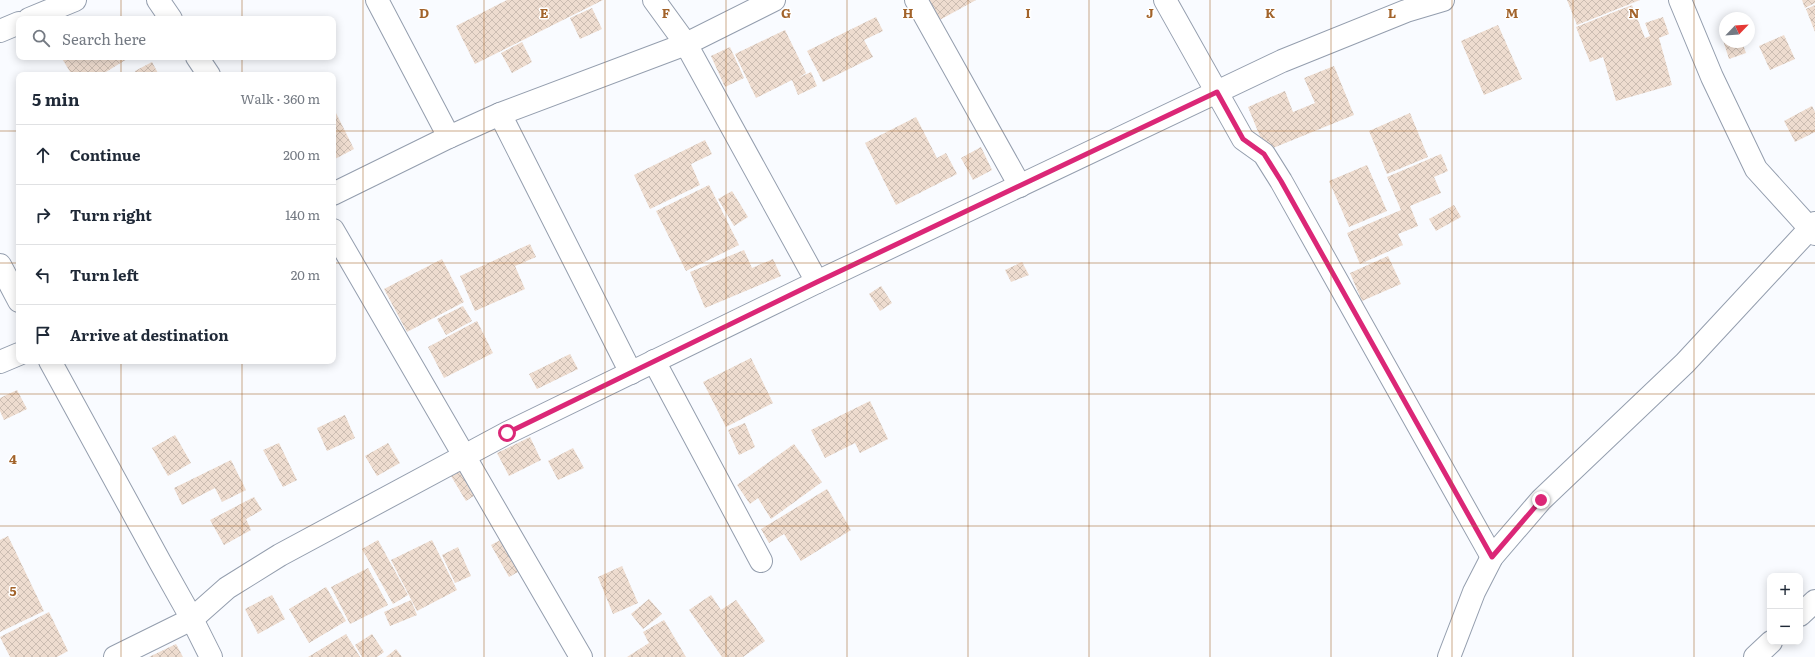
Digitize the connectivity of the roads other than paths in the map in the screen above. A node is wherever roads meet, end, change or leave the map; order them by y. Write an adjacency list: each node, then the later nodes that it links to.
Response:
1 (75, 0): 11 (street)
2 (158, 0): 12 (street)
3 (377, 0): 20 (street)
4 (654, 0): 15 (street)
5 (774, 0): 15 (street)
6 (916, 0): 21 (street)
7 (1165, 0): 18 (street)
8 (1443, 0): 10 (street)
9 (1680, 0): 23 (street)
10 (1404, 6): 18 (street)
11 (36, 16)
12 (169, 16)
13 (16, 24): 14 (street)
14 (0, 31)
15 (686, 44): 19 (street); 26 (street)
16 (199, 60): 17 (street)
17 (207, 72)
18 (1217, 92): 21 (street); 34 (street)
19 (500, 114): 20 (street); 32 (street)
20 (449, 137): 22 (street)
21 (1020, 186): 26 (street)
22 (336, 193)
23 (1813, 229): 34 (street)
24 (336, 235): 33 (street)
25 (0, 265): 27 (street)
26 (817, 282): 29 (street)
27 (16, 296)
28 (16, 355): 30 (street)
29 (654, 361): 32 (street); 35 (street)
30 (0, 362)
31 (52, 364): 38 (street)
32 (631, 373): 33 (street)
33 (465, 456): 38 (street); 42 (street)
34 (1492, 557): 43 (street)
35 (761, 561)
36 (1815, 601): 37 (street)
37 (1803, 612)
38 (192, 619): 40 (street); 41 (street)
39 (1768, 645): 44 (street)
40 (115, 657)
41 (212, 657)
42 (581, 657)
43 (1449, 657)
44 (1756, 657)

